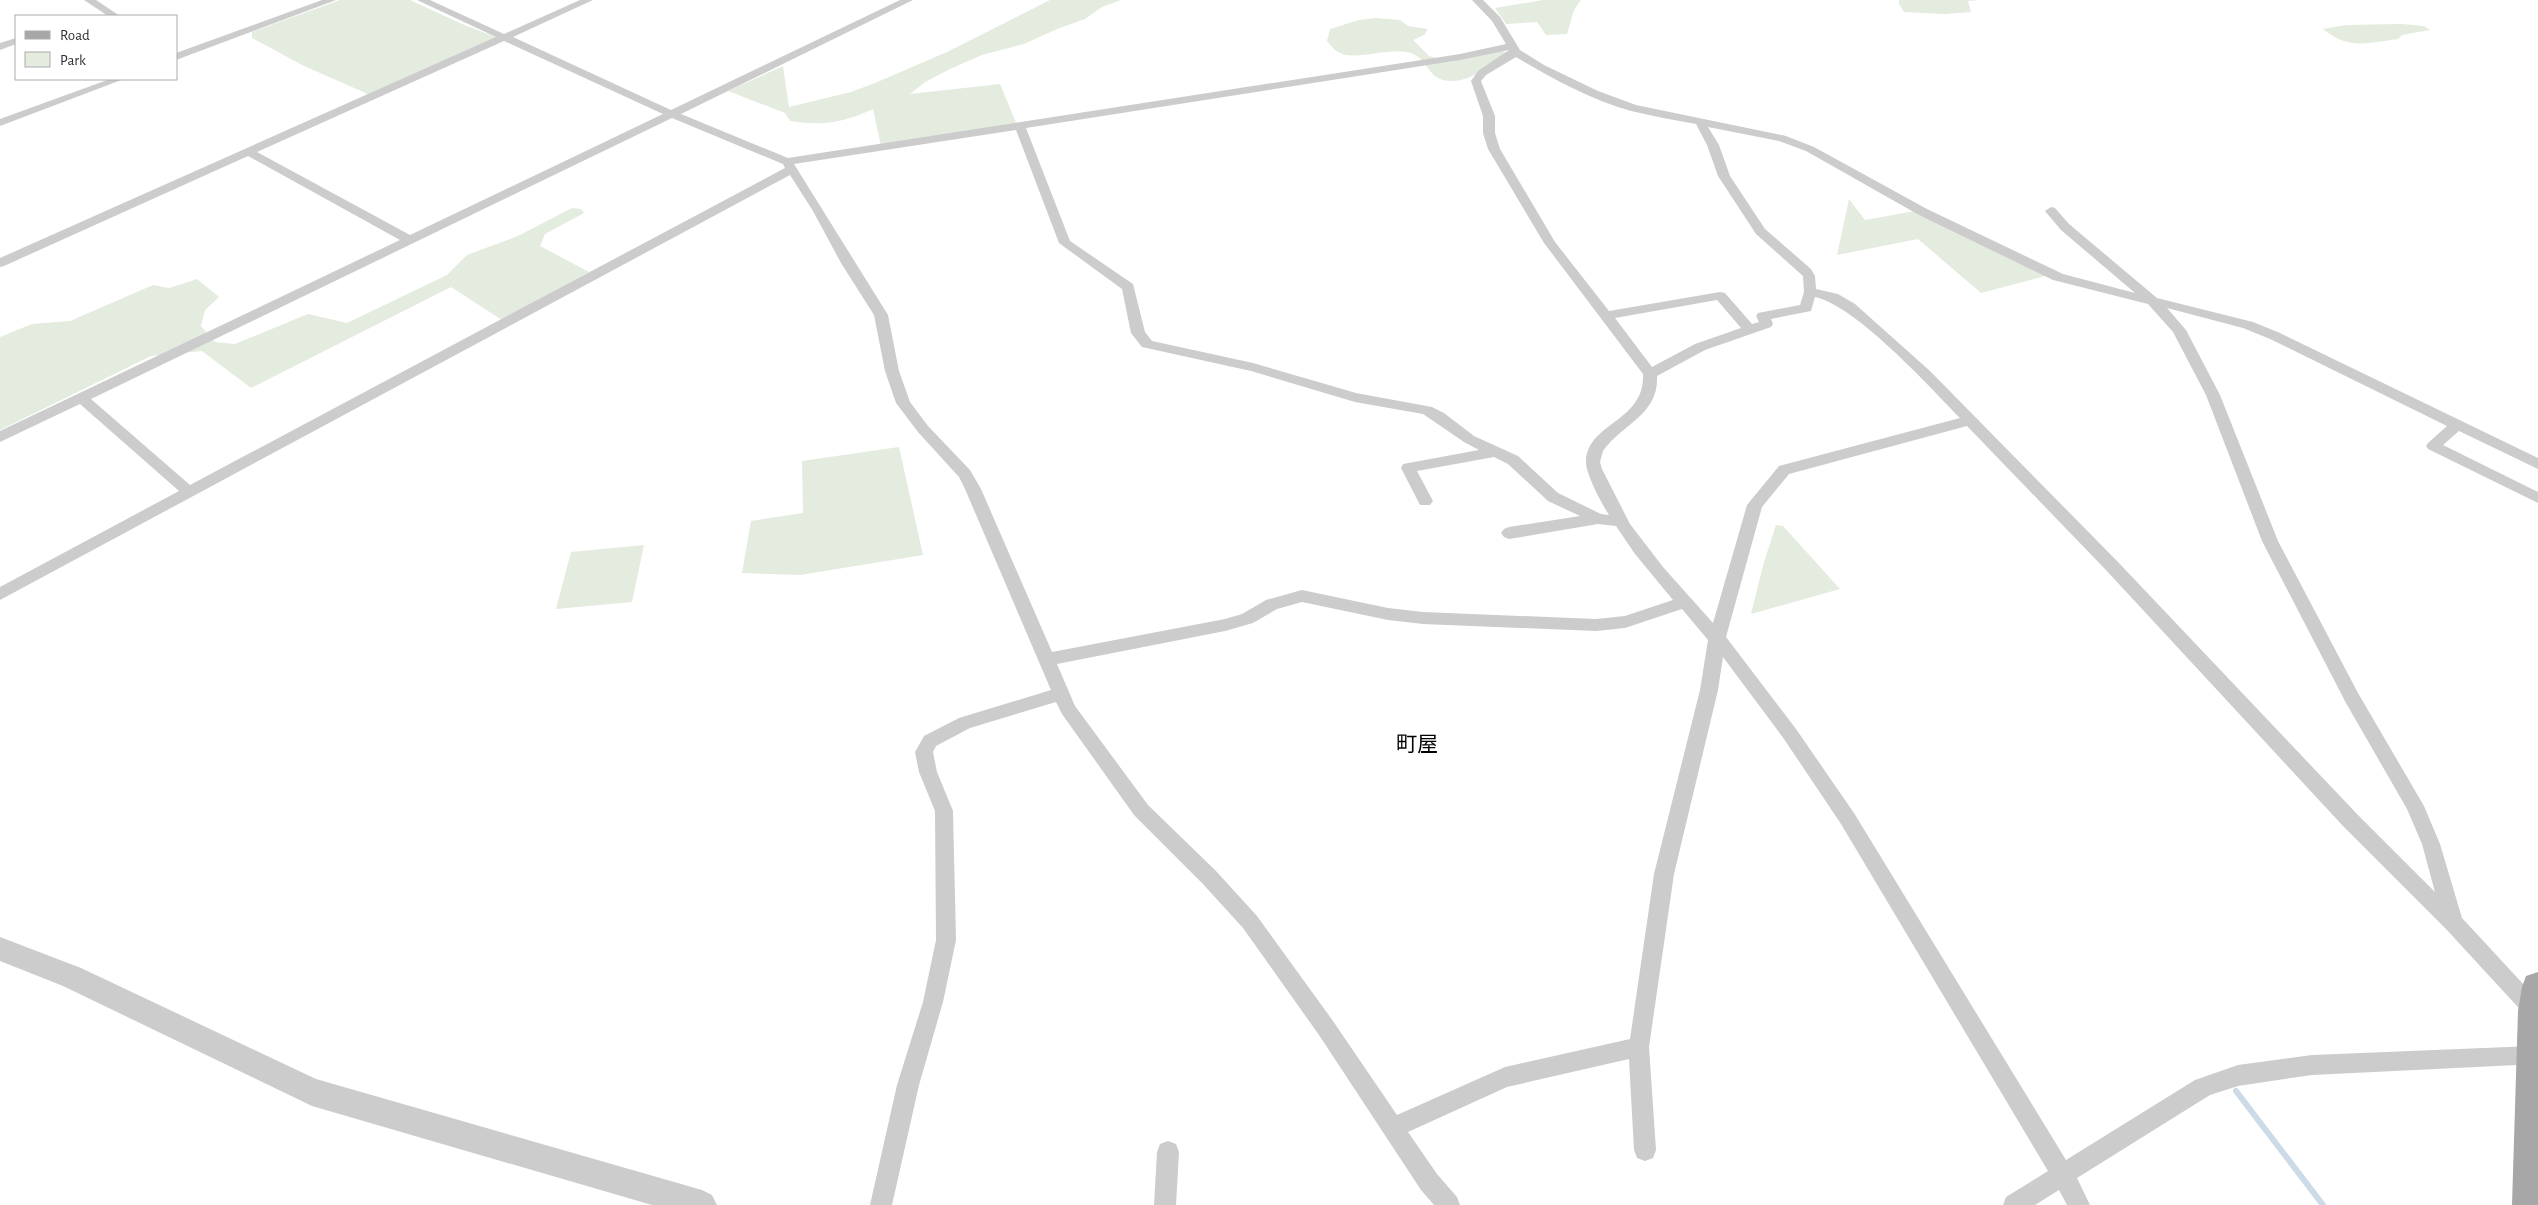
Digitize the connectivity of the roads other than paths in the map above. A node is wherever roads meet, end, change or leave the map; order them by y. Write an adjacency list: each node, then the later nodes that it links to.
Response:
1 (89, 0): 7 (street)
2 (330, 0): 12 (street)
3 (424, 0): 8 (street)
4 (588, 0): 8 (street)
5 (908, 0): 14 (street)
6 (1477, 0): 11 (street)
7 (110, 14)
8 (505, 38): 14 (street); 18 (street)
9 (15, 41): 10 (street)
10 (0, 47)
11 (1514, 49): 15 (street); 17 (street); 25 (street)
12 (178, 56)
13 (116, 80): 16 (street)
14 (670, 113): 19 (street); 21 (street)
15 (1699, 120): 23 (street); 24 (street)
16 (0, 123)
17 (1020, 126): 19 (street); 32 (street)
18 (248, 152): 21 (street); 22 (street)
19 (790, 166): 34 (street); 43 (street)
20 (2052, 211): 24 (street)
21 (410, 240): 28 (street)
22 (0, 263)
23 (1810, 292): 26 (street); 29 (street)
24 (2152, 300): 30 (street); 45 (street)
25 (1606, 316): 26 (street); 27 (street)
26 (1749, 329): 27 (street)
27 (1650, 374): 38 (street)
28 (81, 398): 31 (street); 34 (street)
29 (1968, 421): 42 (street); 45 (street)
30 (2457, 425): 33 (street); 35 (street)
31 (0, 437)
32 (1496, 452): 36 (street); 37 (street)
33 (2538, 464)
34 (190, 493): 40 (street)
35 (2538, 498)
36 (1425, 501)
37 (1598, 519): 38 (street); 39 (street)
38 (1618, 521): 41 (street)
39 (1509, 533)
40 (0, 594)
41 (1685, 602): 42 (street); 43 (street)
42 (1718, 638): 48 (street); 53 (street)
43 (1048, 659): 44 (street)
44 (1061, 694): 50 (street); 55 (street)
45 (2453, 923): 47 (street)
46 (0, 949): 54 (street)
47 (2536, 999): 49 (main road)
48 (1639, 1046): 50 (street); 51 (street)
49 (2533, 1056): 53 (street); 60 (main road)
50 (1392, 1128): 57 (street)
51 (1645, 1150)
52 (1168, 1152): 56 (street)
53 (2062, 1173): 58 (street); 59 (street)
54 (702, 1205)
55 (881, 1205)
56 (1165, 1205)
57 (1449, 1205)
58 (2014, 1205)
59 (2079, 1205)
60 (2530, 1205)

